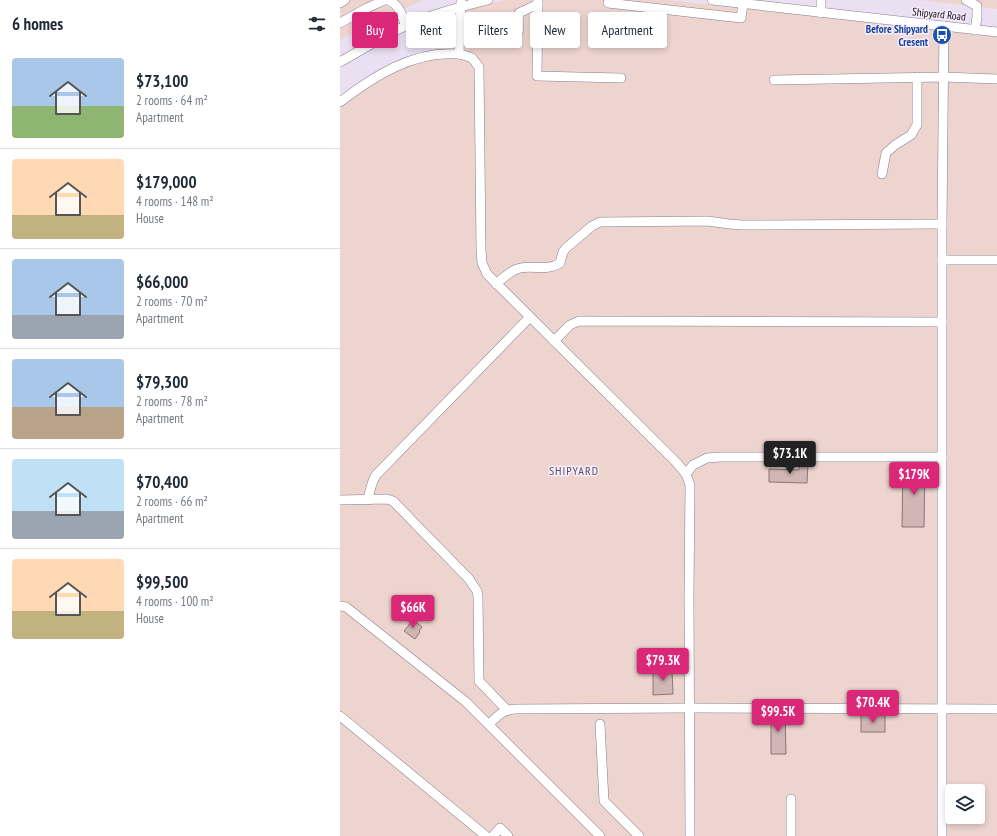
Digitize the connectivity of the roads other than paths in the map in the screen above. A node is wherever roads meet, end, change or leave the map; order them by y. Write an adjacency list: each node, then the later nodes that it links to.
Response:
1 (346, 0): 8 (street)
2 (386, 0): 16 (street); 17 (street)
3 (488, 0): 10 (street)
4 (712, 0): 7 (street, Shipyard Road)
5 (821, 0): 15 (street)
6 (966, 0): 19 (street)
7 (729, 1): 12 (street, Shipyard Road)
8 (340, 2)
9 (538, 2): 14 (street); 25 (street)
10 (461, 3): 13 (street); 21 (street)
11 (608, 3): 12 (street)
12 (743, 4): 15 (street, Shipyard Road)
13 (442, 12)
14 (521, 12)
15 (821, 13): 18 (street, Shipyard Road)
16 (340, 23)
17 (406, 26): 22 (street)
18 (944, 26): 19 (street, Shipyard Road); 24 (street)
19 (975, 30): 20 (street, Shipyard Road)
20 (997, 32)
21 (459, 54): 28 (street); 33 (street)
22 (340, 62)
23 (917, 77): 24 (street); 27 (street); 29 (street)
24 (943, 77): 26 (street); 30 (street)
25 (621, 78)
26 (997, 79)
27 (774, 80)
28 (340, 102)
29 (882, 174)
30 (942, 224): 31 (street); 33 (street)
31 (942, 260): 32 (street); 35 (street)
32 (997, 260)
33 (496, 284): 34 (street)
34 (530, 317): 36 (street); 40 (street)
35 (942, 322): 36 (street); 37 (street)
36 (554, 341): 38 (street)
37 (942, 457): 38 (street); 43 (street)
38 (686, 474): 42 (street)
39 (340, 500): 40 (street)
40 (368, 500): 45 (street)
41 (340, 606): 47 (street)
42 (690, 708): 43 (street); 45 (street); 55 (street)
43 (942, 709): 44 (street); 57 (street)
44 (997, 709)
45 (507, 710): 47 (street)
46 (340, 716): 50 (street)
47 (489, 724): 53 (street)
48 (600, 724): 54 (street)
49 (791, 799): 56 (street)
50 (486, 836)
51 (493, 836): 52 (street)
52 (508, 836)
53 (600, 836)
54 (639, 836)
55 (690, 836)
56 (792, 836)
57 (942, 836)

